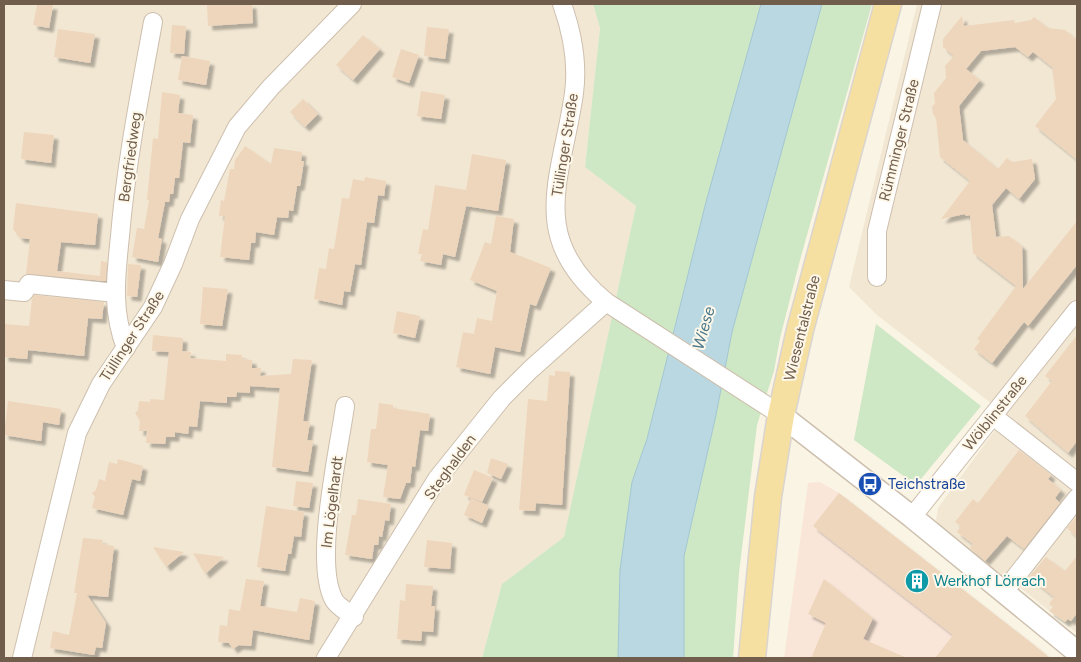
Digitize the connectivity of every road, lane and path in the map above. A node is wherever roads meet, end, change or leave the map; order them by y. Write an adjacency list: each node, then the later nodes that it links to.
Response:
1 (352, 4): 11 (street, Tüllinger Straße)
2 (562, 4): 9 (street, Tüllinger Straße)
3 (888, 4): 13 (main road, Wiesentalstraße)
4 (932, 4): 6 (street, Rümminger Straße)
5 (153, 22): 8 (street, Bergfriedweg)
6 (877, 277)
7 (4, 290): 8 (street)
8 (116, 292): 11 (street, Bergfriedweg)
9 (606, 302): 13 (street, Tüllinger Straße); 19 (street, Steghalden)
10 (1074, 319): 14 (street, Wölblinstraße)
11 (126, 348): 21 (street, Tüllinger Straße)
12 (345, 406): 19 (street, Im Lögelhardt)
13 (781, 415): 17 (street); 23 (main road, Wiesentalstraße)
14 (993, 416): 15 (street); 17 (street, Wölblinstraße)
15 (1077, 482)
16 (1077, 498): 18 (street)
17 (912, 517): 18 (street)
18 (1003, 593): 20 (street)
19 (354, 617): 22 (street, Steghalden)
20 (1077, 652)
21 (22, 658)
22 (326, 658)
23 (752, 658)

